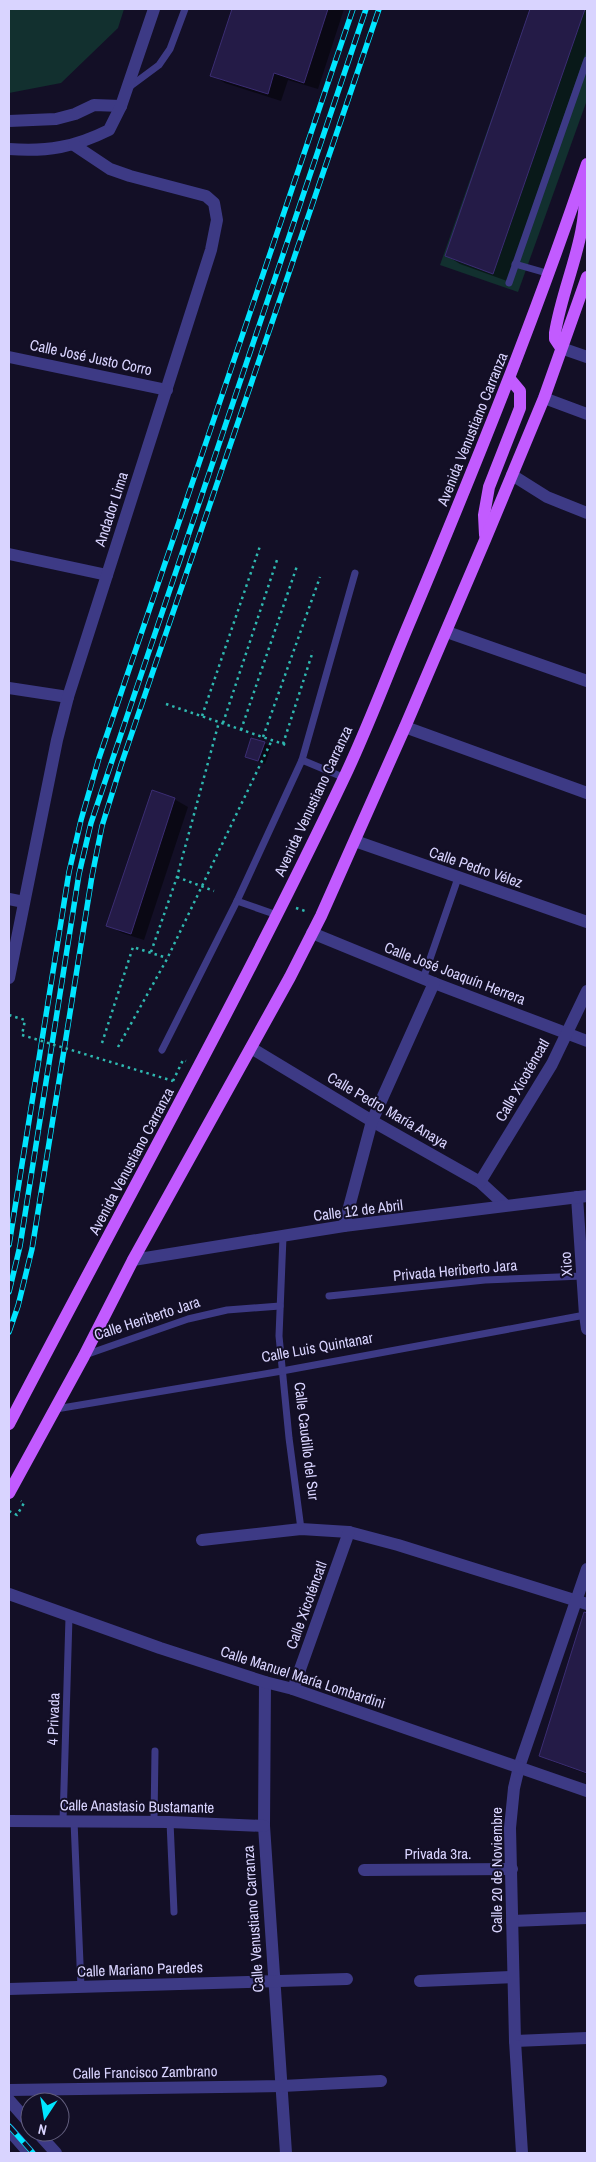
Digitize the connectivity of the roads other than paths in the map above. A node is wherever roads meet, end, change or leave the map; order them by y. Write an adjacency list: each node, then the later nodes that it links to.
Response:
1 (154, 9): 4 (street)
2 (185, 9): 4 (lane)
3 (587, 60): 10 (lane)
4 (126, 90): 5 (street)
5 (121, 106): 6 (street); 7 (street)
6 (9, 121)
7 (74, 145): 8 (street); 18 (street, Andador Lima)
8 (9, 148)
9 (585, 170): 11 (main road, Avenida Venustiano Carranza); 14 (main road)
10 (515, 264): 11 (lane); 13 (lane)
11 (550, 274): 17 (main road, Avenida Venustiano Carranza)
12 (587, 277): 14 (main road)
13 (508, 283)
14 (561, 348): 16 (street); 19 (main road)
15 (9, 356): 18 (street, Calle José Justo Corro)
16 (587, 358)
17 (510, 379): 23 (main road); 33 (main road, Avenida Venustiano Carranza)
18 (167, 390): 26 (street, Andador Lima)
19 (544, 398): 20 (street); 21 (main road)
20 (587, 414)
21 (512, 475): 22 (street); 23 (main road)
22 (587, 513)
23 (485, 540): 27 (main road)
24 (9, 554): 26 (street)
25 (355, 573): 32 (lane)
26 (107, 575): 30 (street, Andador Lima)
27 (446, 632): 28 (street); 31 (main road)
28 (587, 681)
29 (9, 688): 30 (street)
30 (68, 696): 39 (street, Andador Lima)
31 (405, 727): 34 (street); 35 (main road)
32 (302, 760): 33 (lane); 38 (lane)
33 (344, 778): 40 (main road, Avenida Venustiano Carranza)
34 (587, 793)
35 (355, 841): 36 (street, Calle Pedro Vélez); 42 (main road)
36 (458, 878): 41 (street, Calle Pedro Vélez); 44 (lane)
37 (9, 899): 39 (street)
38 (237, 901): 40 (lane); 49 (lane)
39 (24, 902): 43 (street, Andador Lima)
40 (280, 909): 65 (main road, Avenida Venustiano Carranza)
41 (587, 922)
42 (312, 933): 44 (street, Calle José Joaquín Herrera); 48 (main road)
43 (9, 978)
44 (428, 981): 46 (street, Calle José Joaquín Herrera); 50 (street)
45 (587, 991): 46 (street, Calle Xicoténcatl)
46 (566, 1033): 47 (street, Calle José Joaquín Herrera); 51 (street, Calle Xicoténcatl)
47 (587, 1041)
48 (251, 1048): 50 (street, Calle Pedro María Anaya); 56 (main road)
49 (162, 1050)
50 (372, 1122): 51 (street, Calle Pedro María Anaya); 54 (street)
51 (480, 1182): 53 (street, Calle Pedro María Anaya)
52 (582, 1196): 53 (street, Calle 12 de Abril); 57 (street, Xico)
53 (504, 1205): 54 (street, Calle 12 de Abril)
54 (344, 1226): 55 (street, Calle 12 de Abril)
55 (283, 1236): 56 (street, Calle 12 de Abril); 59 (lane, Calle Caudillo del Sur)
56 (133, 1260): 62 (main road)
57 (585, 1275): 58 (lane, Privada Heriberto Jara); 60 (street, Xico)
58 (329, 1296)
59 (280, 1306): 62 (lane, Calle Heriberto Jara); 63 (lane, Calle Caudillo del Sur)
60 (585, 1315): 61 (street, Xico); 63 (lane, Calle Luis Quintanar)
61 (587, 1329)
62 (84, 1356): 64 (main road)
63 (282, 1371): 64 (lane, Calle Luis Quintanar); 67 (lane, Calle Caudillo del Sur)
64 (55, 1409): 66 (main road)
65 (9, 1424)
66 (9, 1493)
67 (301, 1529): 68 (street); 69 (street)
68 (349, 1532): 72 (street); 75 (street, Calle Xicoténcatl)
69 (202, 1540)
70 (587, 1569): 72 (street, Calle 20 de Noviembre)
71 (9, 1594): 73 (street, Calle Manuel María Lombardini)
72 (581, 1602): 77 (street, Calle 20 de Noviembre)
73 (69, 1617): 74 (street, Calle Manuel María Lombardini); 80 (lane, 4 Privada)
74 (265, 1682): 75 (street, Calle Manuel María Lombardini); 83 (street, Calle Venustiano Carranza)
75 (293, 1688): 77 (street, Calle Manuel María Lombardini)
76 (155, 1751): 81 (lane)
77 (519, 1767): 78 (street, Calle Manuel María Lombardini); 84 (street, Calle 20 de Noviembre)
78 (587, 1791)
79 (9, 1821): 80 (street, Calle Anastasio Bustamante)
80 (68, 1821): 81 (street, Calle Anastasio Bustamante); 93 (lane, 4 Privada)
81 (154, 1821): 82 (street, Calle Anastasio Bustamante)
82 (170, 1822): 83 (street, Calle Anastasio Bustamante); 86 (lane)
83 (264, 1826): 91 (street, Calle Venustiano Carranza)
84 (512, 1869): 85 (street, Privada 3ra.); 88 (street, Calle 20 de Noviembre)
85 (364, 1870)
86 (174, 1912)
87 (587, 1918): 88 (street)
88 (512, 1921): 89 (street, Calle 20 de Noviembre)
89 (513, 1977): 92 (street); 96 (street, Calle 20 de Noviembre)
90 (347, 1979): 91 (street, Calle Mariano Paredes)
91 (273, 1981): 93 (street, Calle Mariano Paredes); 98 (street, Calle Venustiano Carranza)
92 (420, 1981)
93 (81, 1987): 94 (street, Calle Mariano Paredes)
94 (9, 1989)
95 (587, 2038): 96 (street)
96 (515, 2041): 107 (street, Calle 20 de Noviembre)
97 (381, 2081): 98 (street, Calle Francisco Zambrano)
98 (282, 2086): 99 (street, Calle Francisco Zambrano); 106 (street, Calle Venustiano Carranza)
99 (9, 2090)
100 (9, 2100): 101 (street)
101 (20, 2113)
102 (9, 2130): 104 (street)
103 (46, 2142): 105 (street)
104 (29, 2153)
105 (56, 2153)
106 (286, 2153)
107 (522, 2153)

